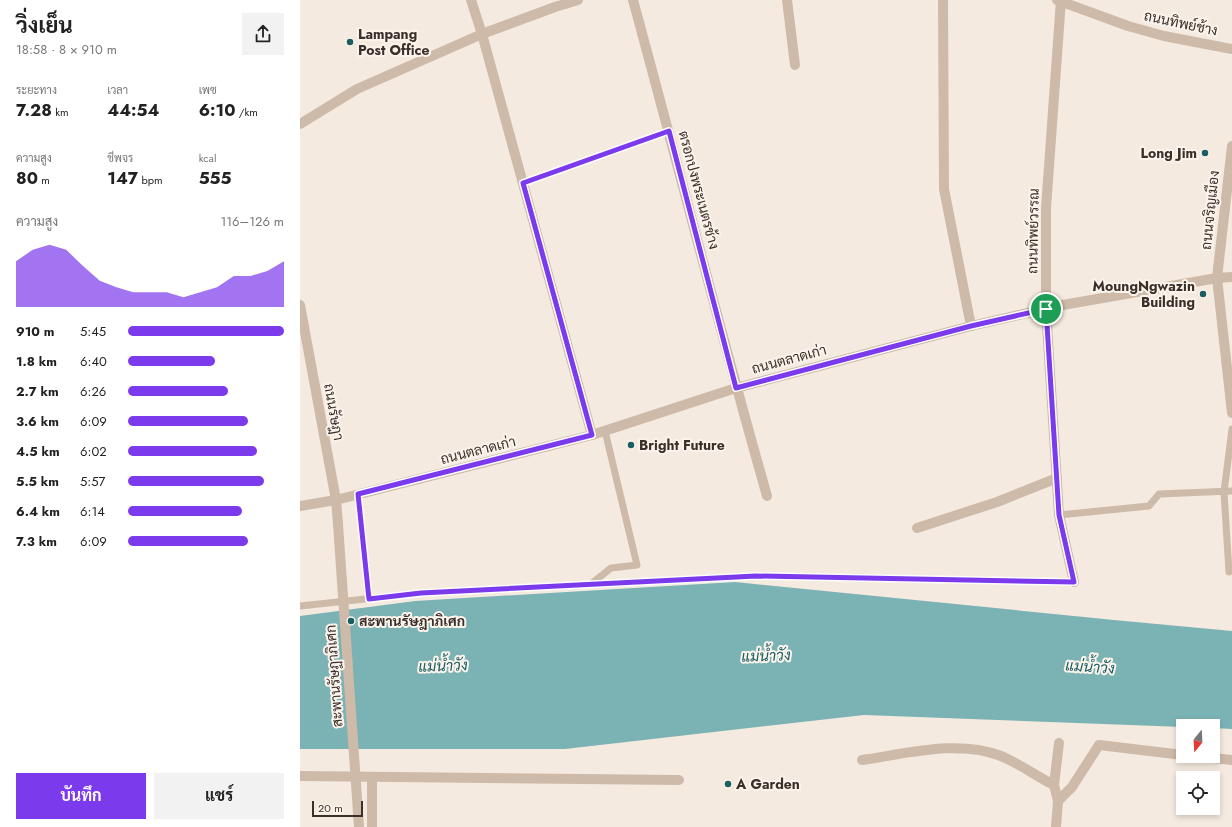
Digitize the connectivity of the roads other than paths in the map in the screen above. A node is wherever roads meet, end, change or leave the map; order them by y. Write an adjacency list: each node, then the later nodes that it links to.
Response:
1 (471, 0): 7 (street)
2 (578, 0): 7 (street)
3 (633, 0): 11 (street, ตรอกปงพระเนตรช้าง)
4 (787, 0): 9 (street)
5 (943, 0): 18 (street)
6 (1060, 0): 8 (street, ถนนทิพย์ช้าง); 17 (street, ถนนทิพย์วรรณ)
7 (482, 34): 10 (street); 13 (street)
8 (1232, 49)
9 (795, 65)
10 (300, 124)
11 (669, 131): 13 (lane); 20 (street, ตรอกปงพระเนตรช้าง)
12 (1232, 146): 15 (street, ถนนจริญเมือง)
13 (523, 183): 24 (street)
14 (1232, 277): 15 (street, ถนนตลาดเก่า)
15 (1217, 278): 17 (street, ถนนตลาดเก่า); 21 (street, ถนนจริญเมือง)
16 (300, 305): 19 (street, ถนนรัษฎา)
17 (1046, 309): 18 (street, ถนนตลาดเก่า); 25 (street, ถนนทิพย์วรรณ)
18 (971, 326): 20 (street, ถนนตลาดเก่า)
19 (304, 342): 29 (street, ถนนรัษฎา)
20 (736, 388): 23 (street, ถนนตลาดเก่า); 28 (street, ตรอกปงพระเนตรช้าง)
21 (1232, 413)
22 (1232, 429): 26 (lane)
23 (605, 431): 24 (street, ถนนตลาดเก่า); 36 (lane)
24 (592, 435): 27 (street, ถนนตลาดเก่า)
25 (1057, 478): 31 (street, ถนนทิพย์วรรณ); 33 (street)
26 (1228, 491): 31 (lane); 34 (lane)
27 (358, 494): 29 (street, ถนนตลาดเก่า); 37 (lane)
28 (767, 496)
29 (336, 500): 30 (street, ถนนตลาดเก่า); 32 (street, ถนนรัษฎา)
30 (300, 506)
31 (1059, 515): 35 (street, ถนนทิพย์วรรณ)
32 (338, 524): 49 (street, สะพานรัษฏาภิเศก, bridge)
33 (917, 528)
34 (1229, 572)
35 (1074, 582): 36 (lane)
36 (591, 584): 37 (lane)
37 (369, 599): 38 (lane)
38 (300, 606)
39 (1059, 742): 47 (street)
40 (1176, 754): 48 (street)
41 (1220, 759): 43 (street)
42 (862, 760): 47 (street)
43 (1232, 760)
44 (300, 776): 45 (street)
45 (372, 778): 46 (street); 50 (street)
46 (679, 780)
47 (1054, 785): 48 (street)
48 (1058, 801): 51 (street)
49 (359, 827)
50 (372, 827)
51 (1056, 827)

